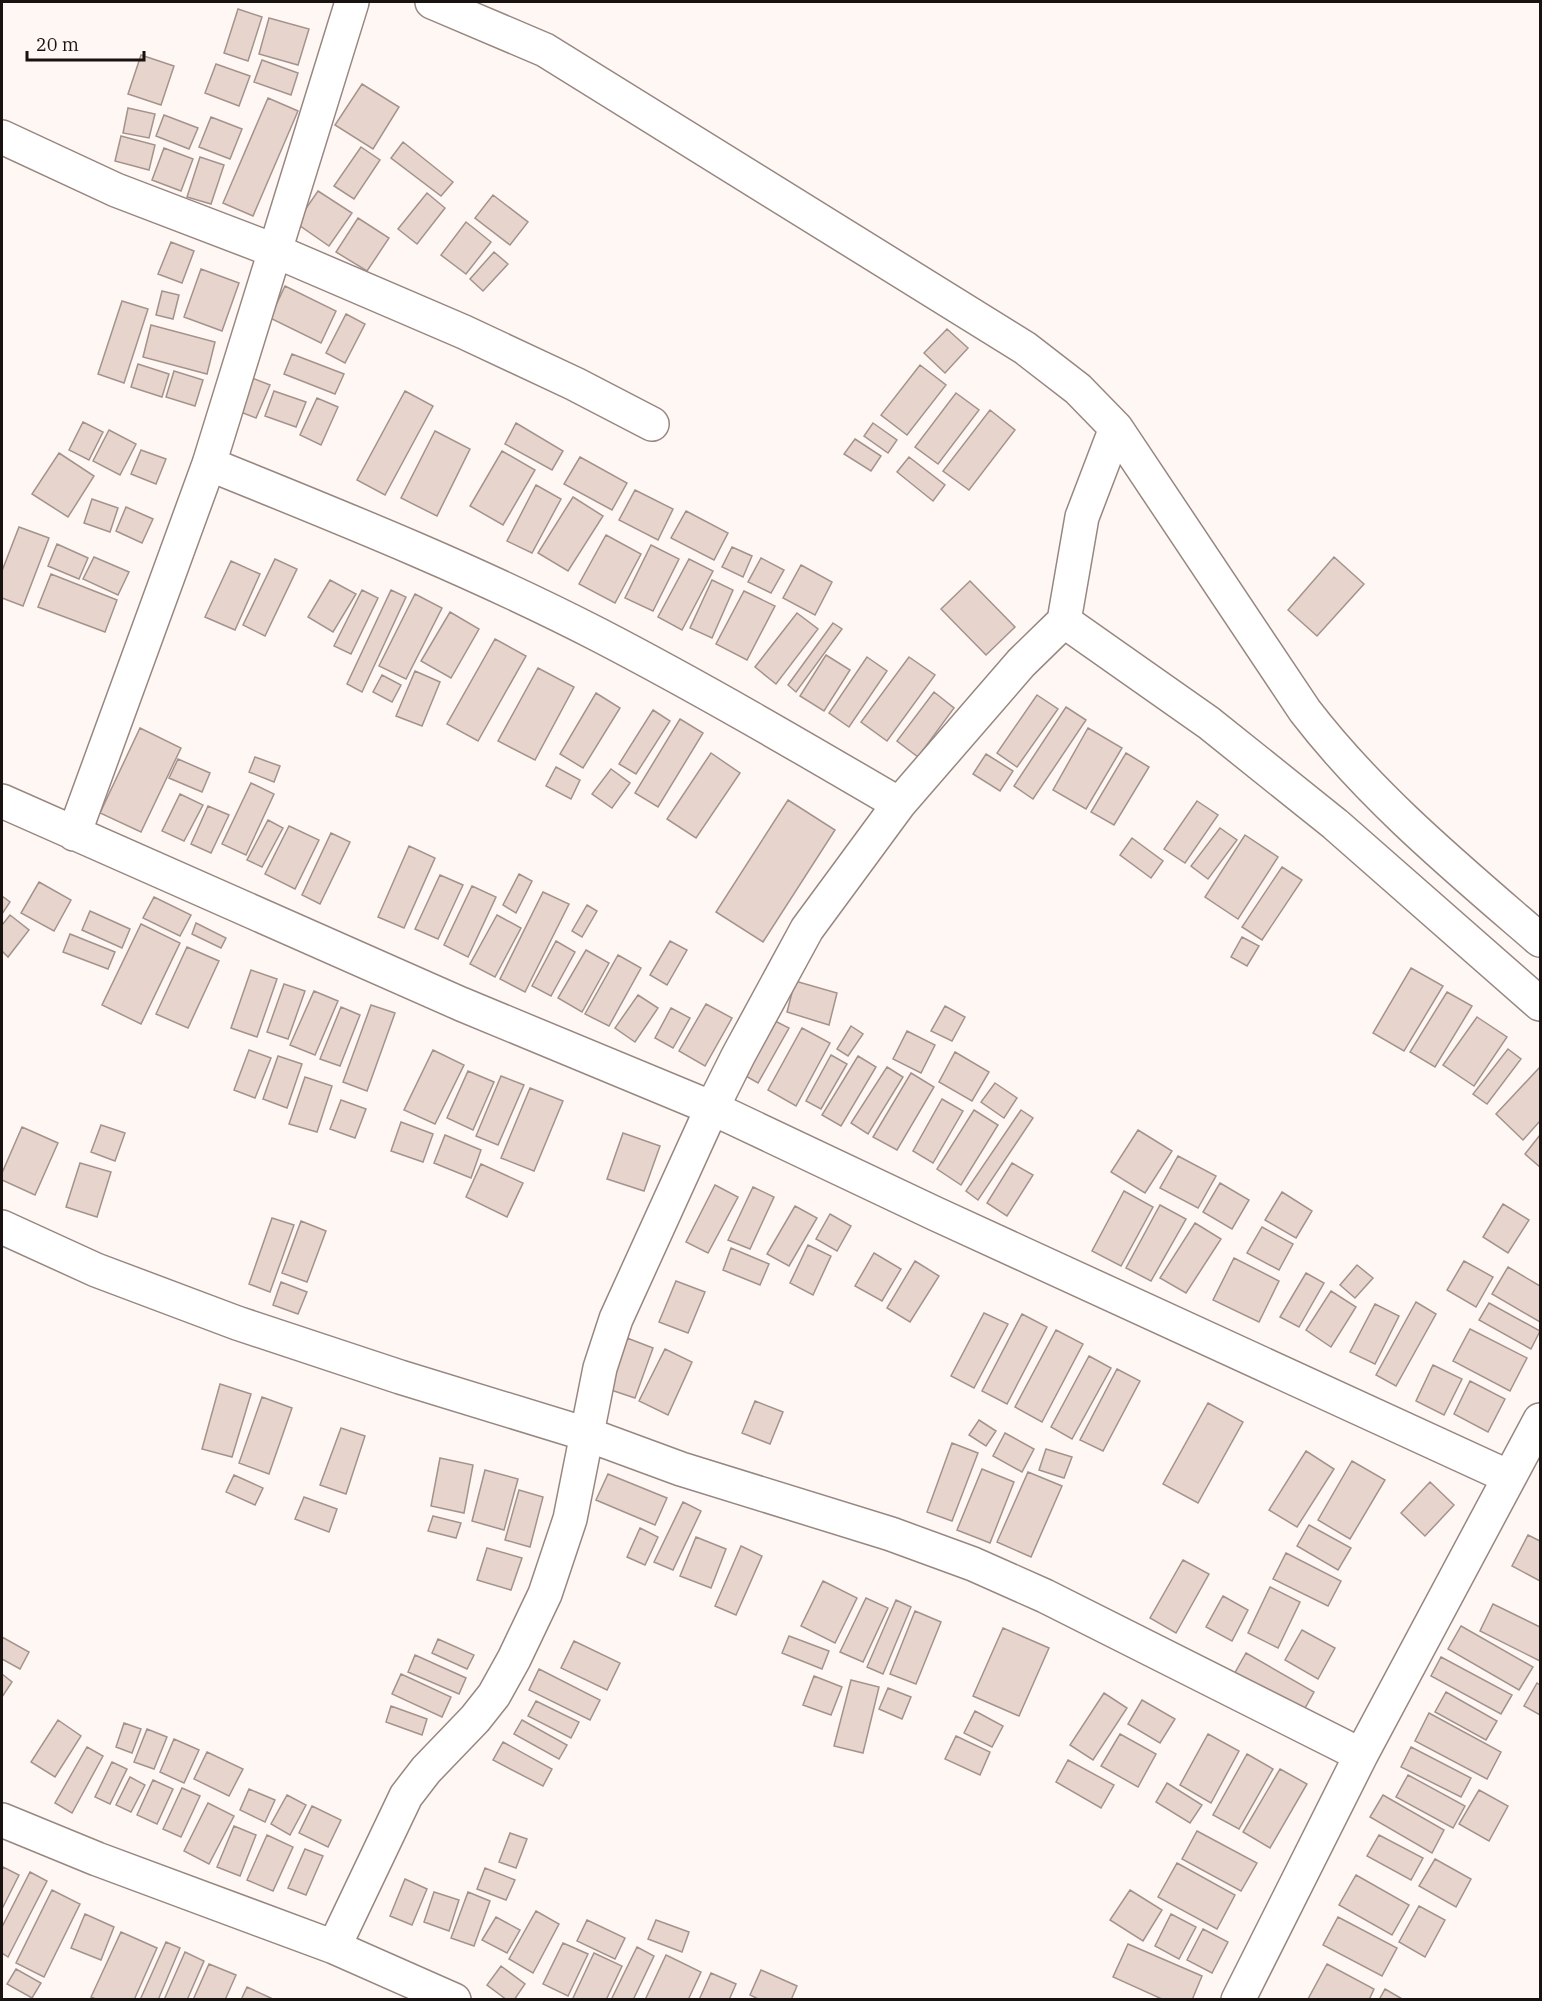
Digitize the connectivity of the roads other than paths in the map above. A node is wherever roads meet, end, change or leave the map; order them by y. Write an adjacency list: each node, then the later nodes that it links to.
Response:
1 (351, 2): 4 (street)
2 (432, 2): 6 (street)
3 (2, 137): 4 (street)
4 (273, 250): 5 (street); 7 (street)
5 (652, 424)
6 (1116, 428): 8 (street); 12 (street)
7 (209, 464): 10 (street); 11 (street)
8 (1064, 621): 10 (street); 13 (street)
9 (2, 801): 11 (street)
10 (899, 804): 14 (street)
11 (74, 834): 14 (street)
12 (1540, 939)
13 (1540, 1004)
14 (711, 1108): 17 (street); 18 (street)
15 (5, 1236): 17 (street)
16 (1540, 1420): 18 (street)
17 (586, 1434): 19 (street); 21 (street)
18 (1509, 1477): 19 (street)
19 (1360, 1755): 23 (street)
20 (2, 1820): 21 (street)
21 (334, 1947): 22 (street)
22 (454, 2000)
23 (1238, 2000)

